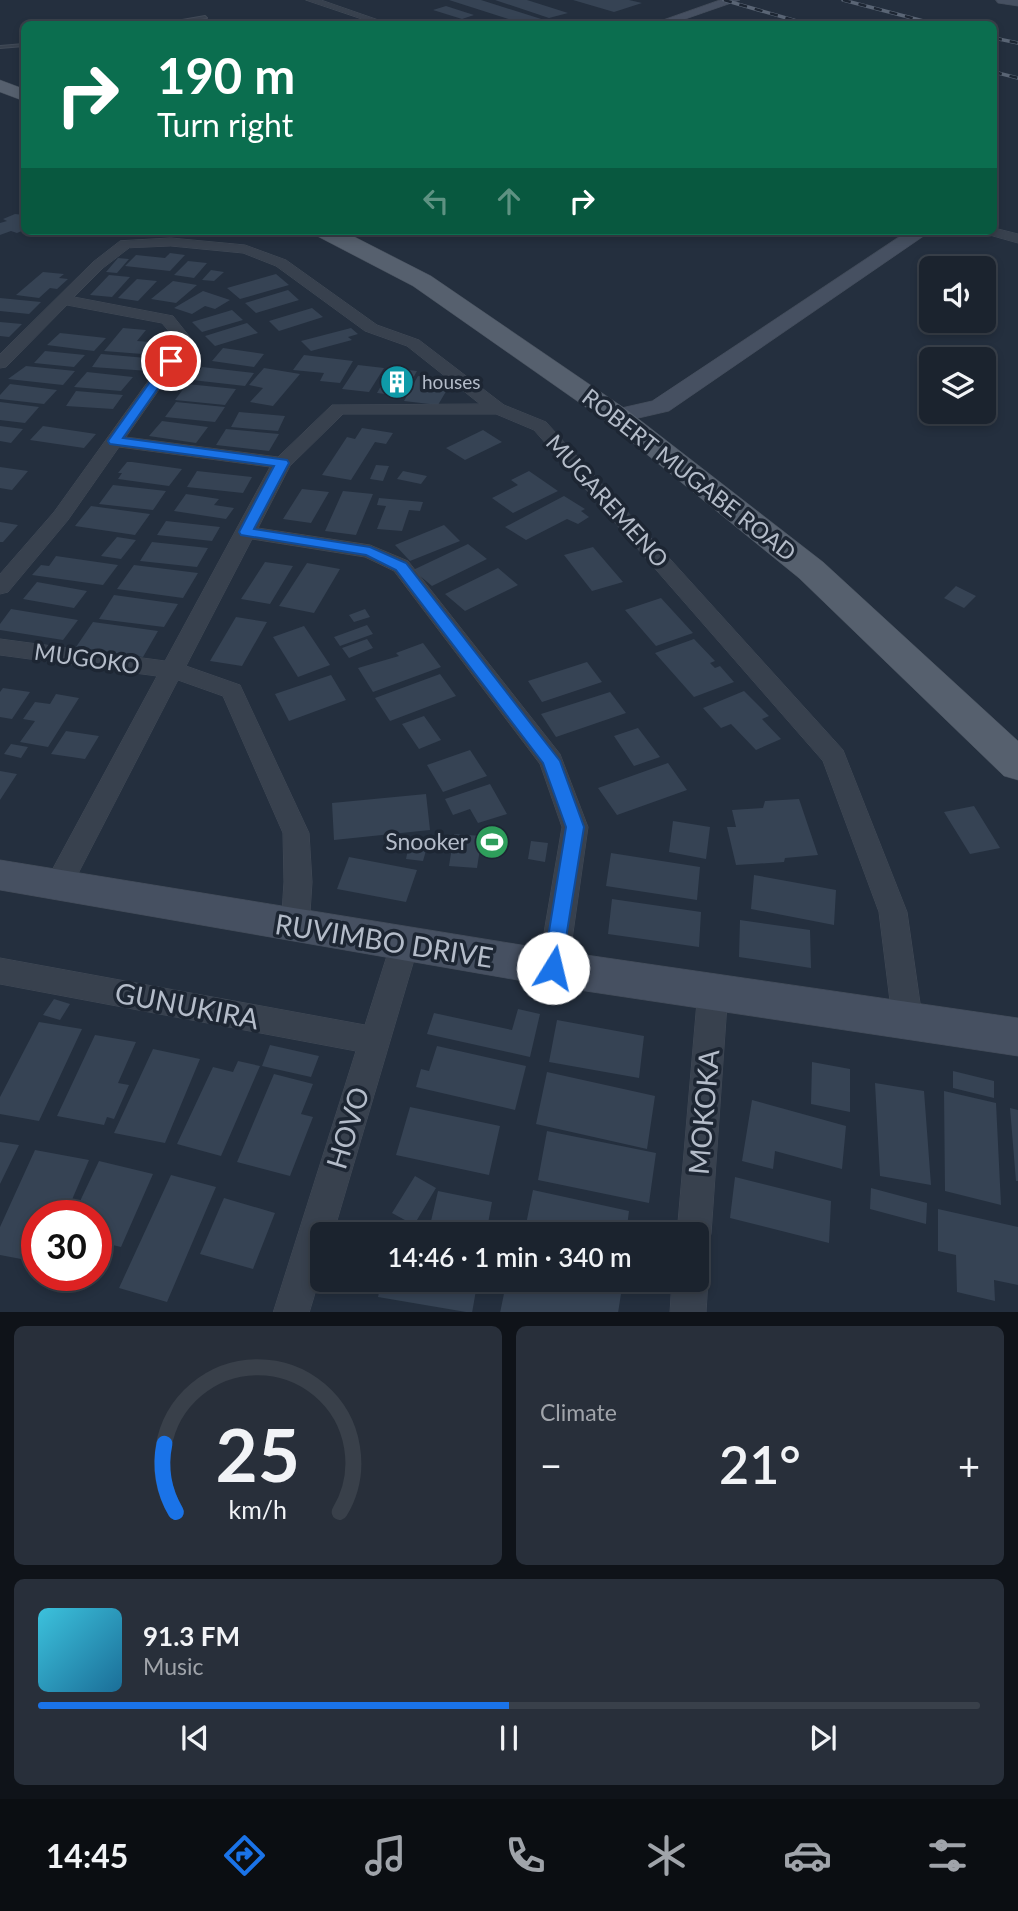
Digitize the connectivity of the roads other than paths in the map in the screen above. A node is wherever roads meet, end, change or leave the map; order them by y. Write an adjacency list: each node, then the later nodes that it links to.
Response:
1 (311, 0): 7 (street)
2 (733, 0): 8 (street)
3 (1003, 0): 4 (street)
4 (1018, 2)
5 (205, 17): 6 (lane)
6 (180, 21)
7 (376, 21)
8 (668, 21)
9 (21, 45): 10 (lane)
10 (0, 47)
11 (0, 85): 12 (main road)
12 (21, 95)
13 (997, 233): 16 (street)
14 (333, 235): 20 (main road, ROBERT MUGABE ROAD)
15 (915, 235): 20 (street)
16 (1018, 239)
17 (64, 300): 18 (street, MUGAREMENO); 19 (street, MUGAREMENO); 21 (street)
18 (0, 363)
19 (498, 409): 22 (street); 35 (street, MUGAREMENO)
20 (617, 416): 27 (main road, ROBERT MUGABE ROAD)
21 (115, 441): 22 (street); 24 (street)
22 (282, 463): 23 (street)
23 (246, 532): 26 (street); 32 (street)
24 (0, 587)
25 (0, 647): 26 (street, MUGOKO)
26 (174, 670): 29 (street); 30 (street, MUGOKO)
27 (1018, 765)
28 (0, 875): 29 (street, RUVIMBO DRIVE)
29 (58, 885): 30 (street, RUVIMBO DRIVE)
30 (295, 928): 31 (street, RUVIMBO DRIVE)
31 (405, 943): 32 (street, RUVIMBO DRIVE); 37 (street, HOVO)
32 (553, 968): 34 (street, RUVIMBO DRIVE)
33 (0, 971): 37 (street, GUNUKIRA)
34 (713, 990): 35 (street, RUVIMBO DRIVE); 38 (street, MOKOKA)
35 (907, 1017): 36 (street, RUVIMBO DRIVE)
36 (1018, 1037)
37 (375, 1041): 40 (street, HOVO)
38 (695, 1222)
39 (689, 1292): 41 (street)
40 (291, 1312)
41 (688, 1312)

